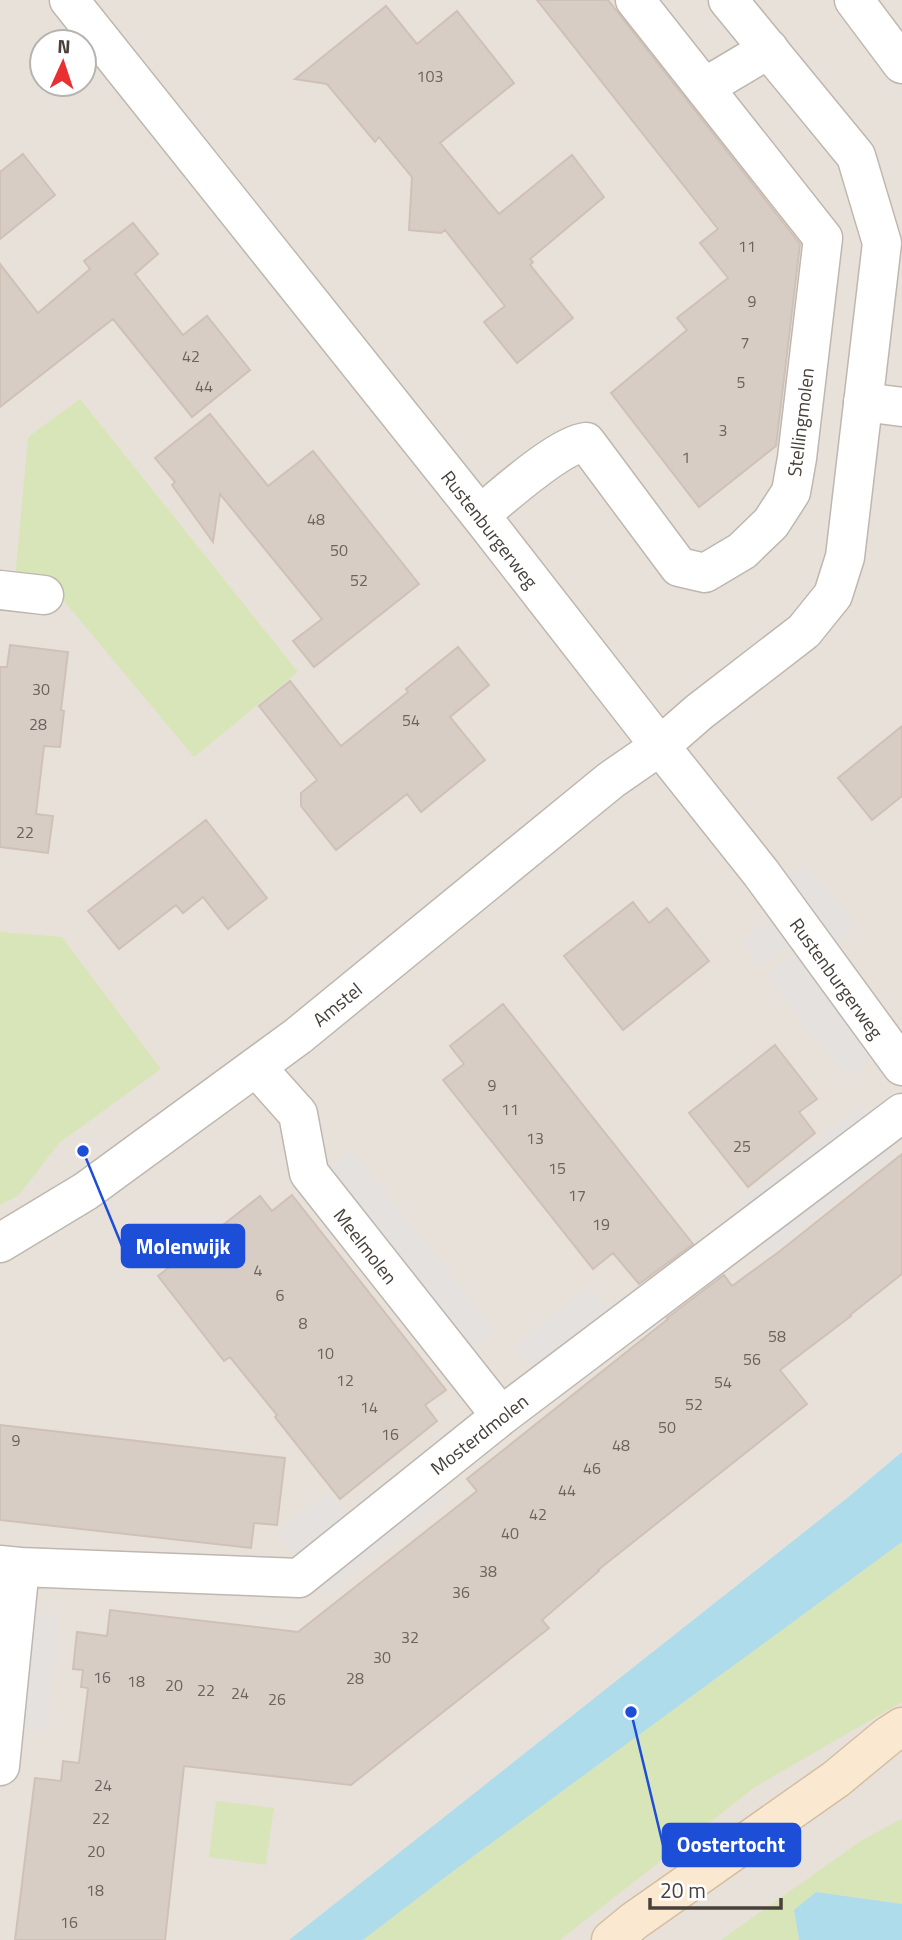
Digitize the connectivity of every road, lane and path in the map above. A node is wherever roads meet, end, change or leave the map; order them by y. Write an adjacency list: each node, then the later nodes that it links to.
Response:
1 (69, 0): 10 (street, Rustenburgerweg)
2 (635, 0): 7 (street, Stellingmolen)
3 (728, 0): 5 (street)
4 (853, 0): 6 (street)
5 (769, 49): 7 (street); 8 (street)
6 (902, 64)
7 (705, 88): 10 (street, Stellingmolen)
8 (863, 402): 9 (street); 13 (street)
9 (902, 407)
10 (480, 515): 13 (street, Rustenburgerweg)
11 (0, 590): 12 (street)
12 (44, 595)
13 (660, 746): 14 (street, Rustenburgerweg); 15 (street, Amstel)
14 (902, 1066)
15 (256, 1067): 17 (street, Amstel); 18 (street, Meelmolen)
16 (902, 1113): 18 (street, Mosterdmolen)
17 (0, 1243)
18 (501, 1416): 19 (street, Mosterdmolen)
19 (10, 1566): 22 (street)
20 (902, 1727): 23 (main road)
21 (902, 1755): 23 (main road)
22 (0, 1766)
23 (836, 1779): 24 (main road)
24 (611, 1940)

